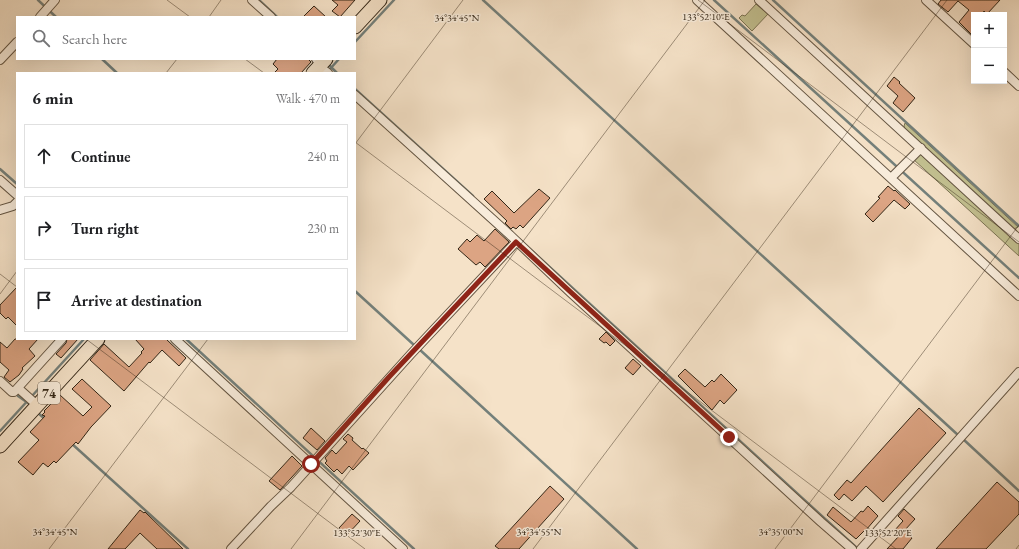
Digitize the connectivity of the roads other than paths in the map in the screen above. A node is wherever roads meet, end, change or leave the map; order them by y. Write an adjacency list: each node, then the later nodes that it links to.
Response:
1 (56, 0): 7 (street)
2 (252, 0): 8 (street)
3 (380, 0): 9 (main road)
4 (697, 0): 17 (street)
5 (760, 0): 16 (street)
6 (926, 0): 10 (street)
7 (41, 16)
8 (270, 16)
9 (356, 26)
10 (971, 41)
11 (16, 43): 12 (street)
12 (0, 60)
13 (1007, 75): 14 (street)
14 (1019, 86)
15 (356, 96): 23 (street)
16 (921, 148): 17 (street); 22 (street)
17 (891, 178): 24 (street)
18 (0, 180): 19 (street)
19 (16, 194)
20 (16, 203): 21 (street)
21 (0, 210)
22 (1019, 239)
23 (516, 242): 33 (street); 36 (street)
24 (1019, 296)
25 (61, 340): 30 (street)
26 (97, 340): 31 (main road, 74)
27 (176, 340): 33 (street)
28 (1019, 372): 37 (street)
29 (0, 381): 30 (street)
30 (18, 388): 31 (street)
31 (32, 400): 32 (main road, 74)
32 (0, 446)
33 (314, 461): 34 (street); 35 (street)
34 (231, 549)
35 (403, 549)
36 (852, 549)
37 (861, 549)

